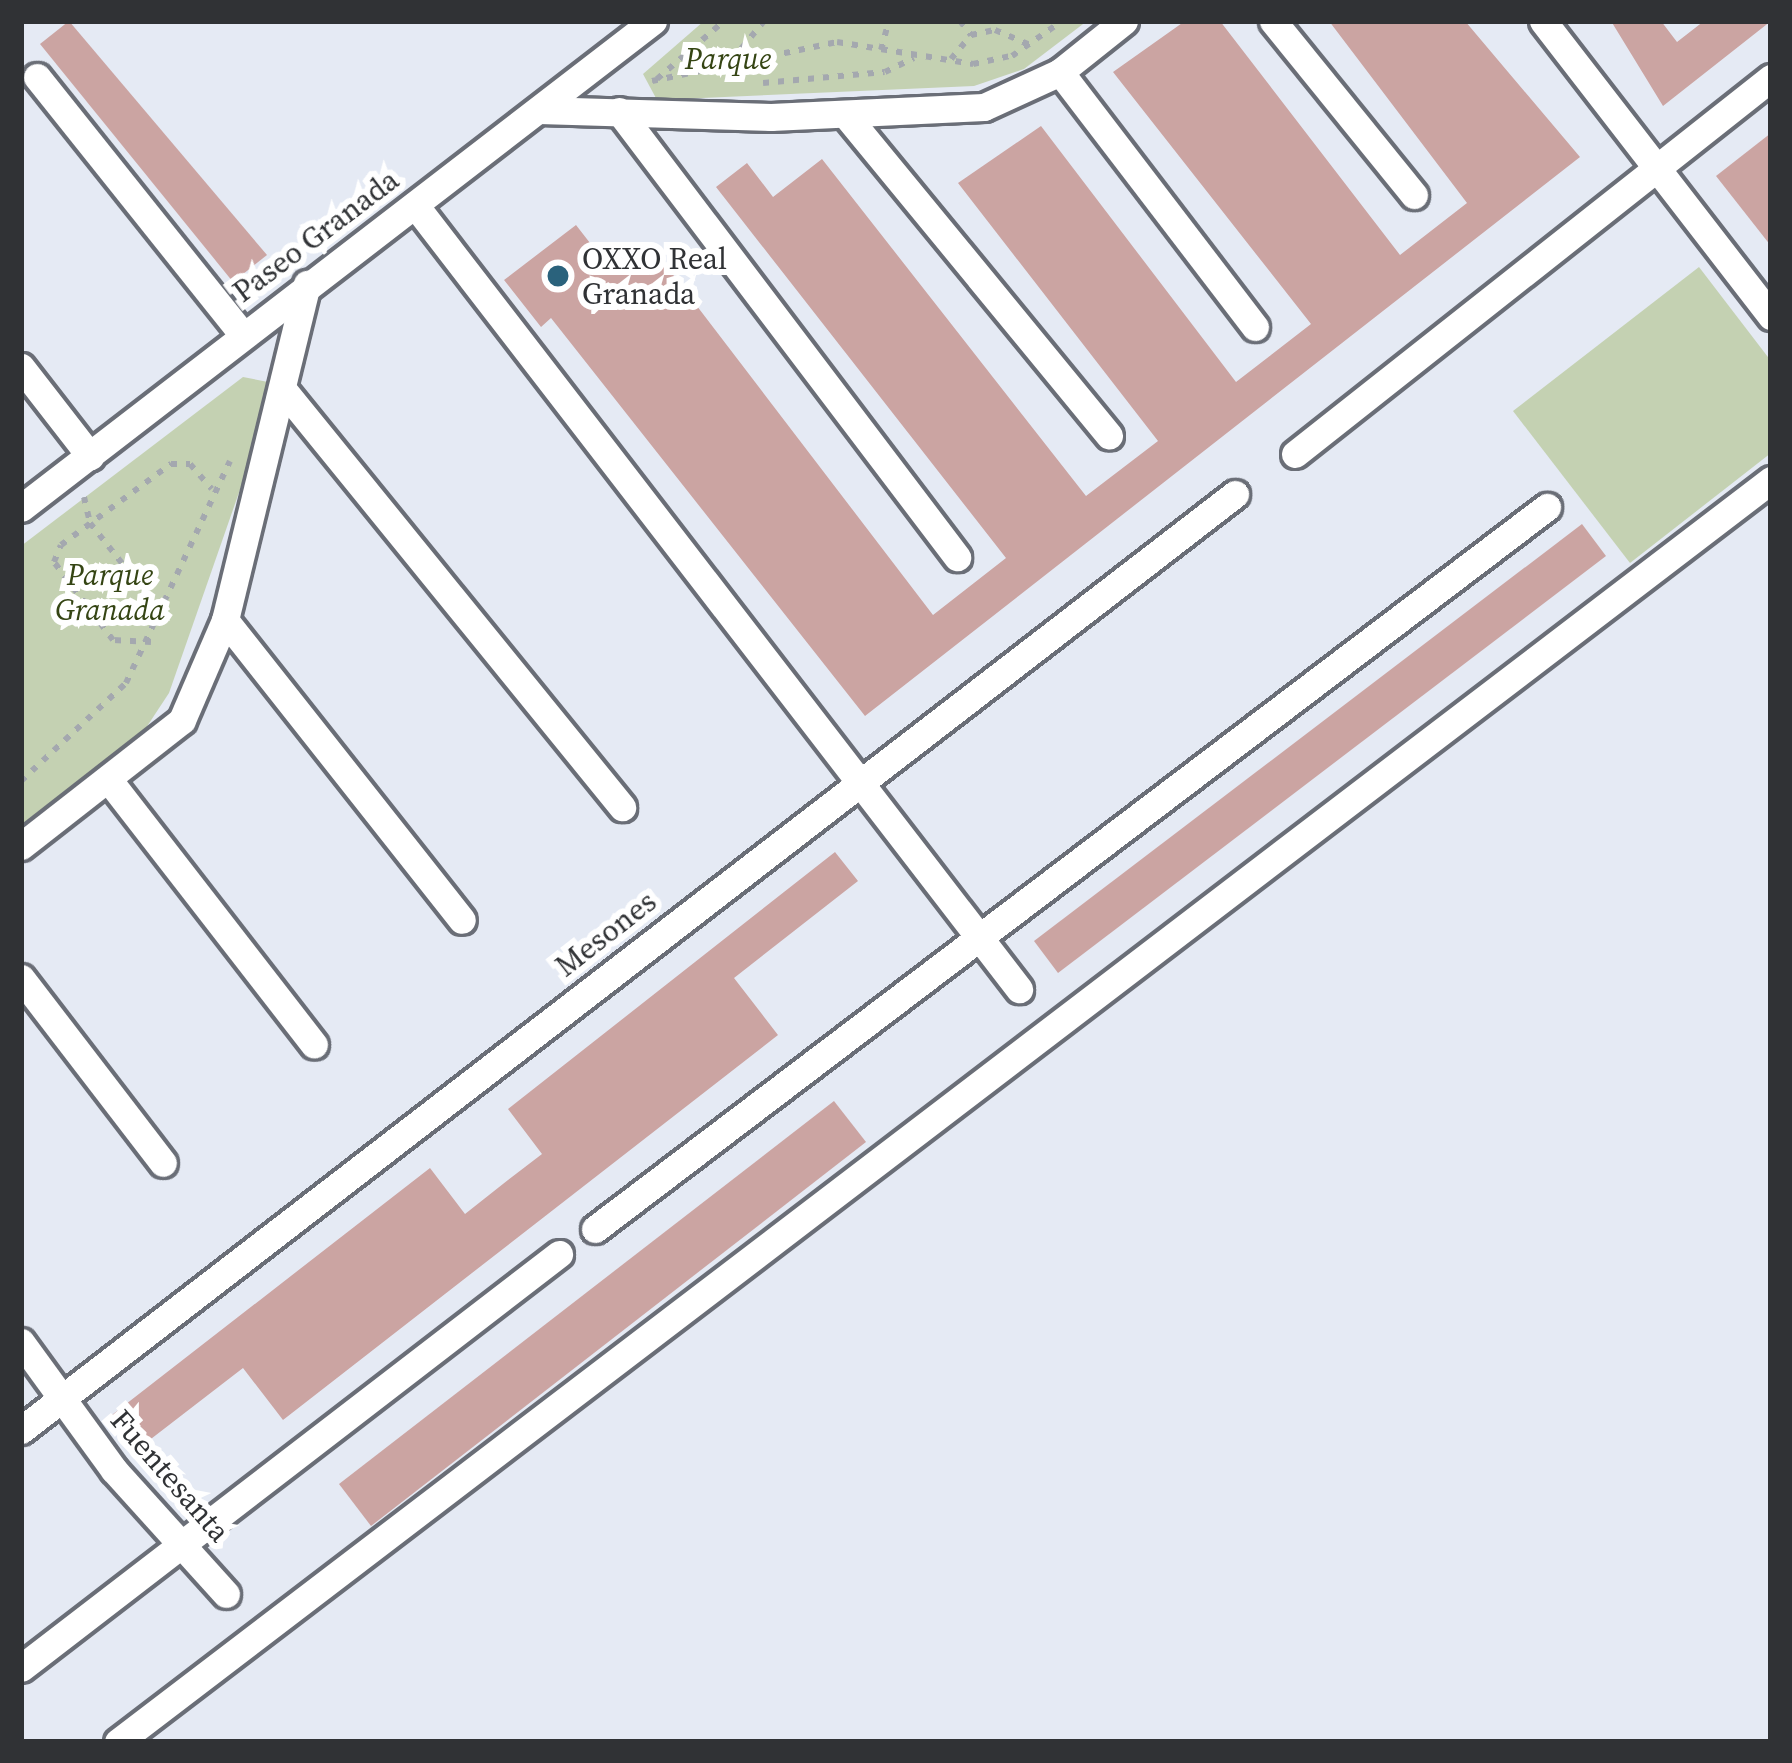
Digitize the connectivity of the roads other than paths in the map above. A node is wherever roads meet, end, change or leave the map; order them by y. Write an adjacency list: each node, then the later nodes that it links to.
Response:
1 (653, 21): 8 (street, Paseo Granada)
2 (1124, 21): 5 (street)
3 (1273, 21): 12 (street)
4 (1543, 21): 11 (street)
5 (1060, 71): 10 (street); 16 (street)
6 (37, 77): 17 (street)
7 (1771, 79): 11 (street)
8 (539, 110): 9 (street); 13 (street, Paseo Granada)
9 (619, 111): 10 (street); 27 (street)
10 (845, 114): 20 (street)
11 (1655, 166): 15 (street); 21 (street)
12 (1414, 195)
13 (415, 205): 14 (street, Paseo Granada); 30 (street)
14 (307, 284): 17 (street, Paseo Granada); 19 (street)
15 (1771, 316)
16 (1255, 327)
17 (241, 333): 22 (street, Paseo Granada)
18 (21, 367): 22 (street)
19 (285, 392): 28 (street); 31 (street)
20 (1109, 435)
21 (1295, 454)
22 (84, 461): 26 (street, Paseo Granada)
23 (1771, 480): 47 (street)
24 (1235, 494): 30 (street, Mesones)
25 (1546, 507): 34 (street)
26 (21, 508)
27 (956, 557)
28 (224, 620): 29 (street); 33 (street)
29 (108, 779): 32 (street); 37 (street)
30 (860, 781): 34 (street); 42 (street, Mesones)
31 (622, 807)
32 (21, 846)
33 (462, 920)
34 (980, 937): 36 (street); 39 (street)
35 (21, 978): 38 (street)
36 (1019, 989)
37 (314, 1046)
38 (163, 1163)
39 (595, 1228)
40 (560, 1254): 44 (street)
41 (21, 1342): 42 (street, Fuentesanta)
42 (64, 1398): 43 (street, Mesones); 44 (street, Fuentesanta)
43 (21, 1430)
44 (184, 1542): 45 (street, Fuentesanta); 46 (street)
45 (226, 1594)
46 (21, 1668)
47 (118, 1742)

